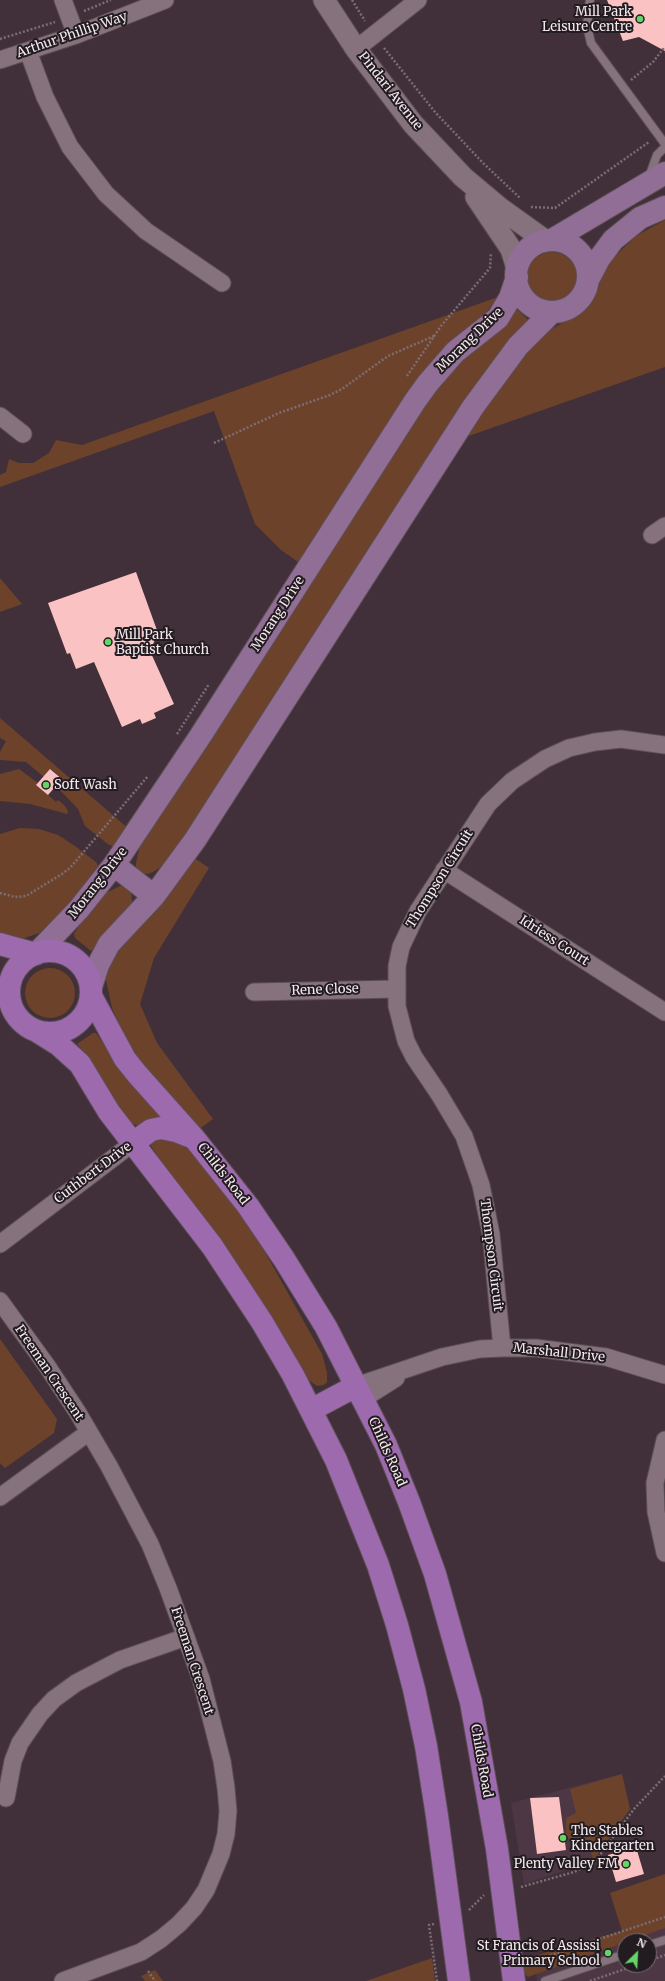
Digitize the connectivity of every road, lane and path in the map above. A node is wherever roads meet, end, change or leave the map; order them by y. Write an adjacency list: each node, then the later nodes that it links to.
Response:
1 (63, 0): 6 (street)
2 (165, 0): 6 (street, Arthur Phillip Way)
3 (324, 0): 7 (street, Pindari Avenue)
4 (418, 0): 7 (street)
5 (590, 0): 11 (lane)
6 (76, 35): 8 (street, Arthur Phillip Way)
7 (356, 49): 14 (street, Pindari Avenue)
8 (28, 51): 10 (street, Arthur Phillip Way); 21 (street)
9 (665, 52): 11 (path)
10 (0, 60)
11 (623, 87): 12 (lane)
12 (659, 135): 13 (lane); 16 (path)
13 (665, 145): 15 (lane)
14 (462, 177): 18 (street, Pindari Avenue); 19 (street, Pindari Avenue)
15 (656, 178): 18 (main road)
16 (530, 207)
17 (665, 207): 20 (main road)
18 (549, 241): 19 (main road); 20 (main road)
19 (517, 272): 23 (main road); 33 (main road, Morang Drive)
20 (588, 280): 23 (main road)
21 (222, 283)
22 (463, 299): 24 (path)
23 (552, 312): 36 (main road)
24 (434, 336): 25 (path); 28 (path)
25 (405, 380)
26 (0, 416): 27 (street)
27 (23, 434)
28 (214, 443)
29 (212, 680): 30 (path)
30 (174, 739)
31 (665, 745): 34 (street, Thompson Circuit)
32 (153, 771): 35 (path)
33 (114, 865): 36 (main road); 38 (main road, Morang Drive)
34 (444, 870): 39 (street, Thompson Circuit); 43 (street, Idriess Court)
35 (0, 893)
36 (154, 896): 40 (main road)
37 (0, 944): 38 (main road)
38 (36, 954): 40 (main road); 44 (main road)
39 (397, 989): 41 (street, Rene Close); 49 (street, Thompson Circuit)
40 (91, 992): 44 (main road); 45 (main road, Childs Road)
41 (254, 992)
42 (0, 1010): 44 (main road)
43 (665, 1012)
44 (29, 1026): 46 (main road)
45 (194, 1138): 46 (main road, Cuthbert Drive); 51 (main road, Childs Road)
46 (133, 1143): 47 (street, Cuthbert Drive); 52 (main road)
47 (0, 1244)
48 (0, 1301): 53 (street, Freeman Crescent)
49 (502, 1348): 50 (street, Marshall Drive); 51 (street, Marshall Drive)
50 (665, 1375)
51 (360, 1392): 52 (main road); 60 (main road, Childs Road)
52 (314, 1416): 62 (main road)
53 (89, 1432): 55 (street); 57 (street, Freeman Crescent)
54 (665, 1440): 56 (street)
55 (0, 1497)
56 (665, 1553)
57 (186, 1637): 59 (street); 67 (street, Freeman Crescent)
58 (665, 1776): 60 (path)
59 (6, 1798)
60 (511, 1889): 62 (path); 71 (main road, Childs Road)
61 (665, 1917): 64 (path)
62 (451, 1920): 69 (path); 70 (main road)
63 (617, 1957): 72 (lane)
64 (530, 1962)
65 (148, 1971): 68 (path)
66 (617, 1972): 73 (path)
67 (63, 1981)
68 (155, 1981)
69 (437, 1981)
70 (459, 1981)
71 (514, 1981)
72 (545, 1981)
73 (590, 1981)

